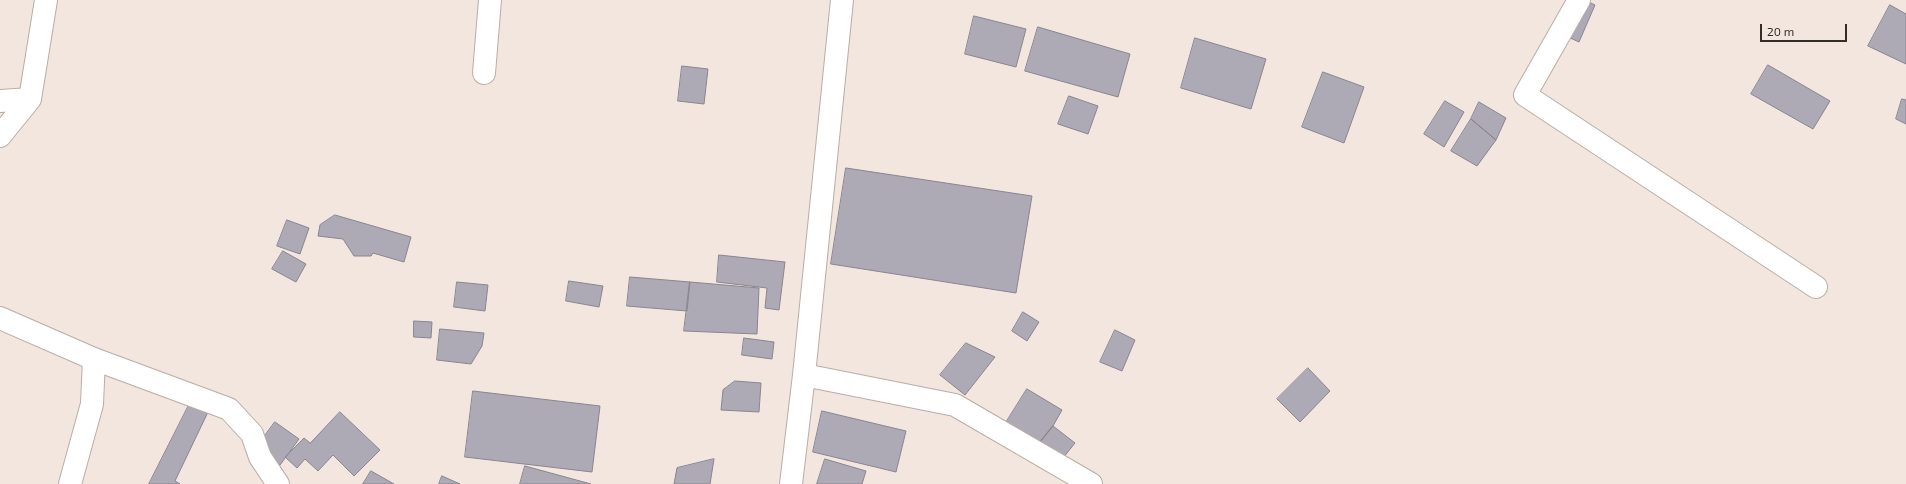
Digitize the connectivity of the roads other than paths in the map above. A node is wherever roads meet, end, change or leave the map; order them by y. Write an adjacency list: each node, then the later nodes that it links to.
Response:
1 (46, 0): 6 (street)
2 (490, 0): 5 (street)
3 (842, 0): 12 (street)
4 (1579, 0): 9 (street)
5 (484, 73)
6 (30, 99): 7 (street); 8 (street)
7 (0, 101)
8 (0, 136)
9 (1816, 287)
10 (0, 318): 11 (street)
11 (94, 359): 13 (street); 14 (street)
12 (804, 376): 15 (street); 16 (street)
13 (70, 484)
14 (278, 484)
15 (791, 484)
16 (1091, 484)

